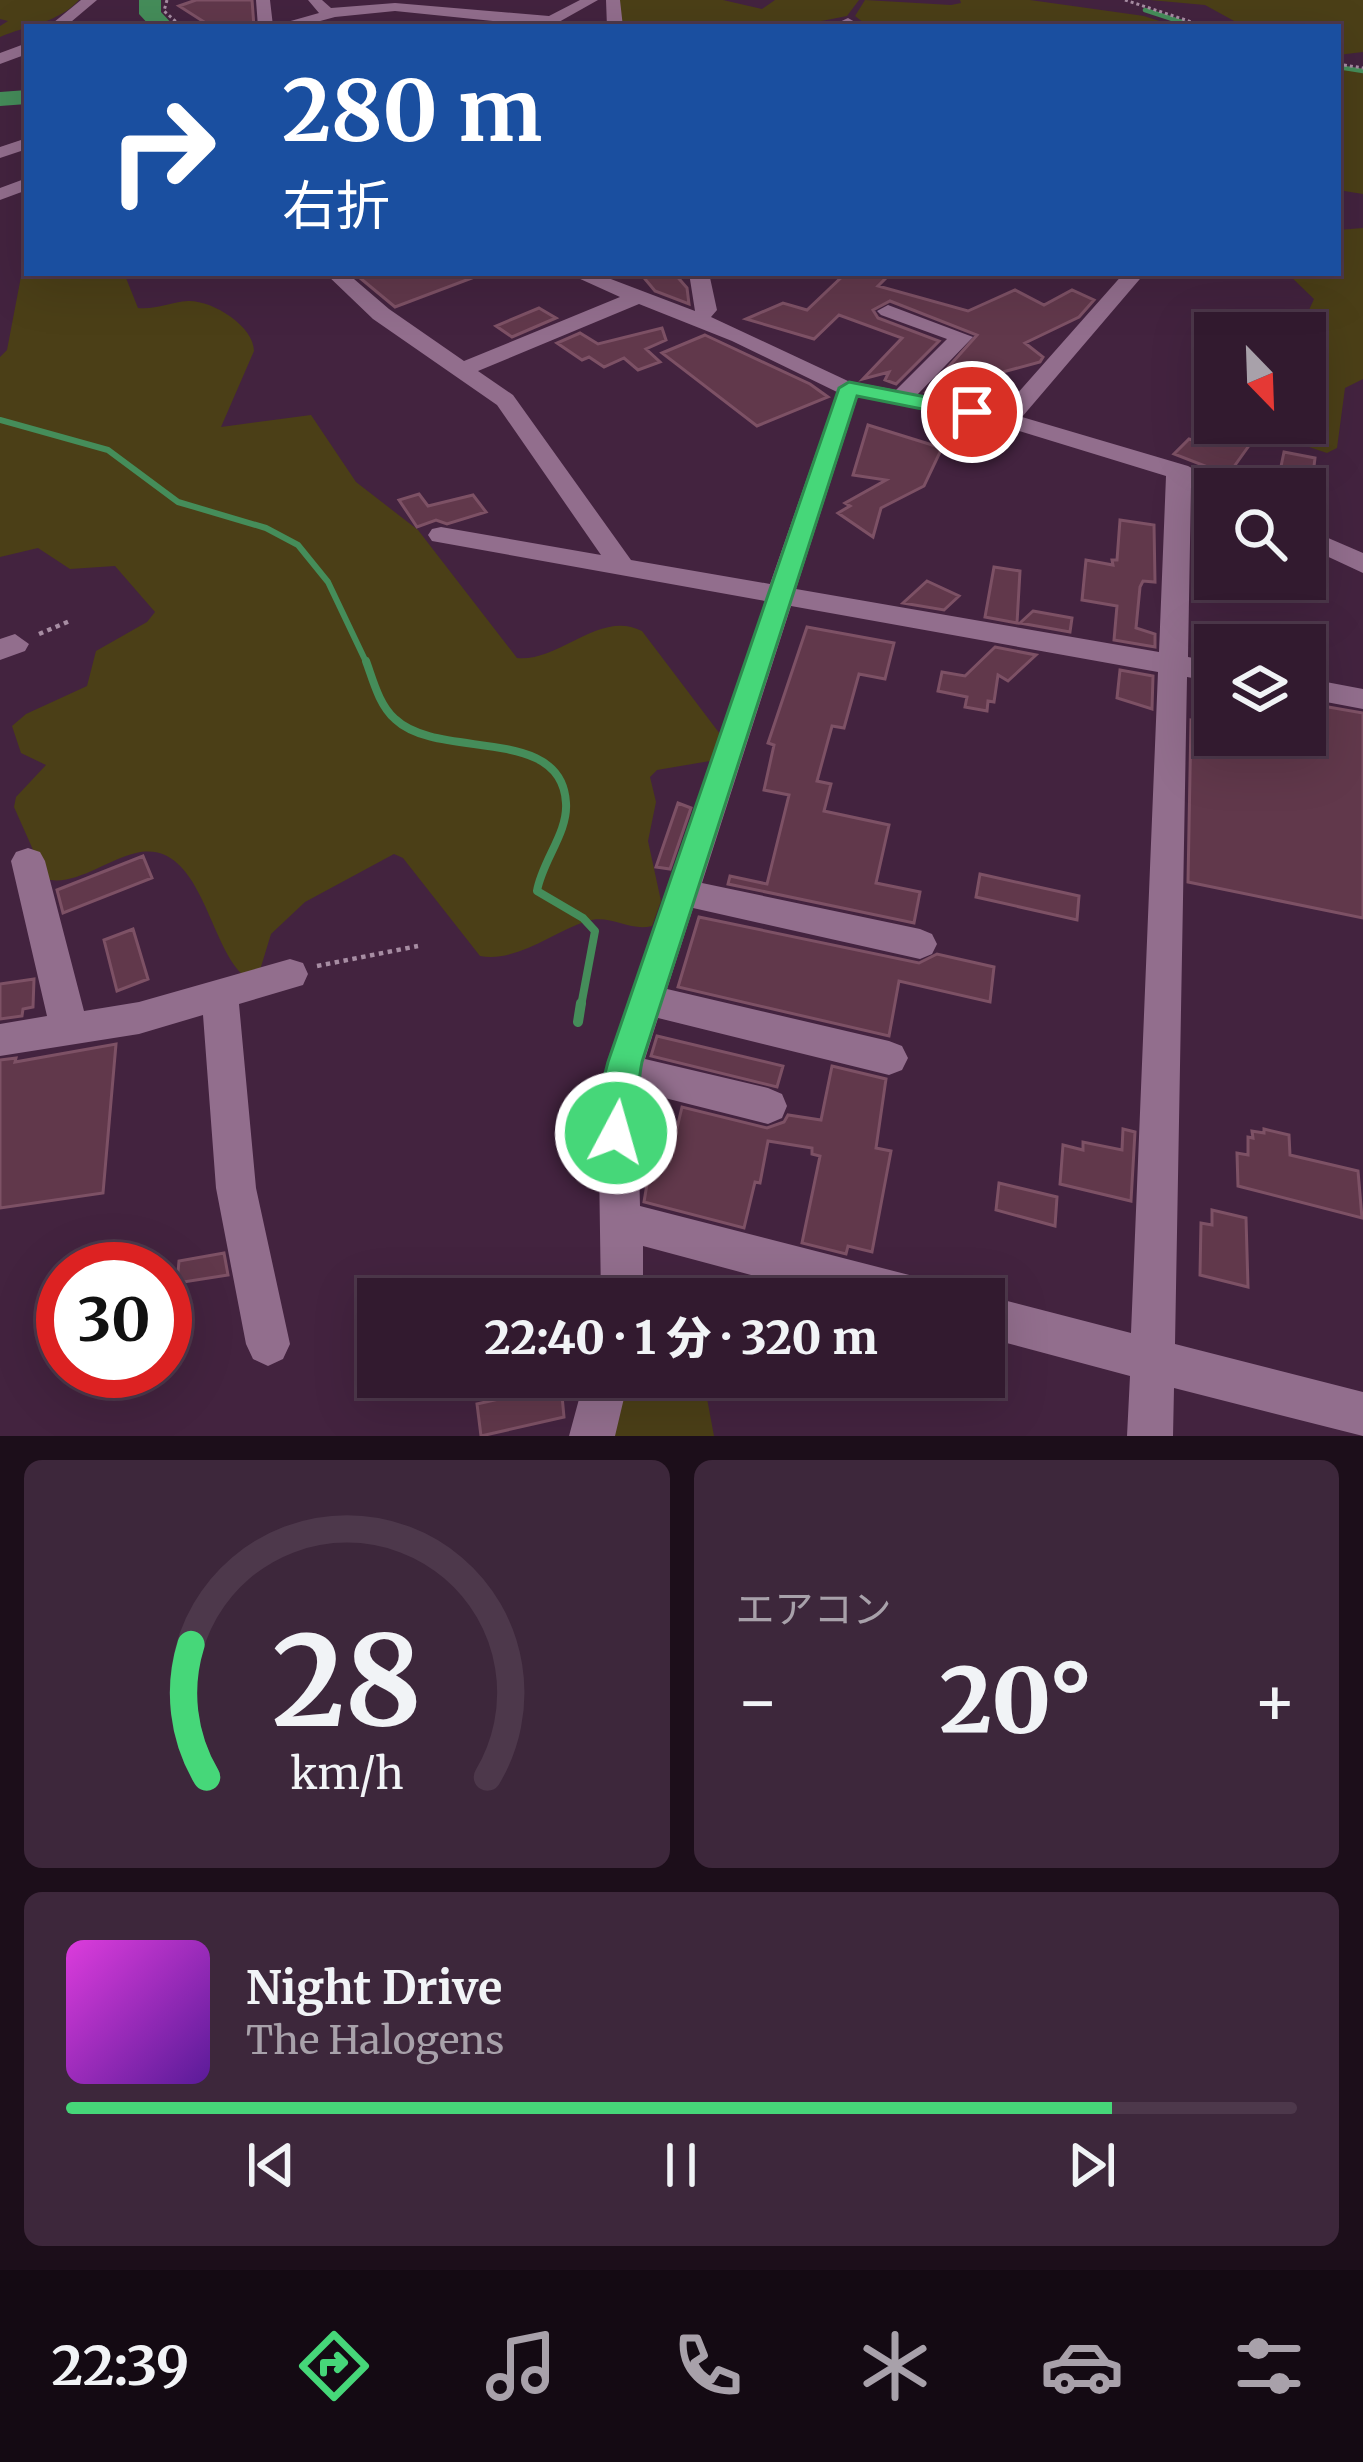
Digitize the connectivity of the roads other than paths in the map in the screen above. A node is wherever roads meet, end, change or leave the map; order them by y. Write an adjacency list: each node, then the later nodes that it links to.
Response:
1 (90, 0): 7 (street)
2 (314, 0): 4 (street)
3 (591, 0): 6 (street)
4 (329, 13): 6 (street); 8 (street)
5 (614, 15): 6 (street)
6 (550, 22)
7 (60, 24)
8 (290, 24)
9 (338, 276): 16 (street)
10 (585, 276): 13 (street)
11 (699, 276): 15 (street)
12 (1133, 276): 19 (street)
13 (638, 297): 15 (street); 16 (street)
14 (888, 310): 18 (street)
15 (699, 320): 17 (street)
16 (462, 370): 25 (street)
17 (849, 388): 18 (street); 26 (street)
18 (900, 399): 19 (street)
19 (1007, 420): 20 (street)
20 (1179, 471): 21 (street); 27 (street)
21 (1194, 478)
22 (441, 536): 25 (street)
23 (1326, 546): 24 (street)
24 (1363, 564)
25 (615, 566): 26 (street)
26 (781, 596): 27 (street); 32 (street)
27 (1173, 665): 28 (street); 47 (street)
28 (1194, 668)
29 (1326, 692): 30 (street)
30 (1363, 699)
31 (28, 861): 37 (street)
32 (682, 892): 33 (street); 36 (street)
33 (920, 944)
34 (290, 974): 35 (street)
35 (220, 997): 37 (street); 46 (street)
36 (646, 1000): 39 (street); 40 (street)
37 (64, 1030): 38 (street)
38 (0, 1040)
39 (889, 1058)
40 (623, 1071): 41 (street); 42 (street)
41 (768, 1106)
42 (622, 1228): 43 (street); 44 (street)
43 (622, 1278)
44 (841, 1278)
45 (1005, 1321): 47 (street)
46 (268, 1344)
47 (1153, 1360): 49 (street); 51 (street)
48 (602, 1398): 50 (street)
49 (1363, 1415)
50 (592, 1436)
51 (1150, 1436)

